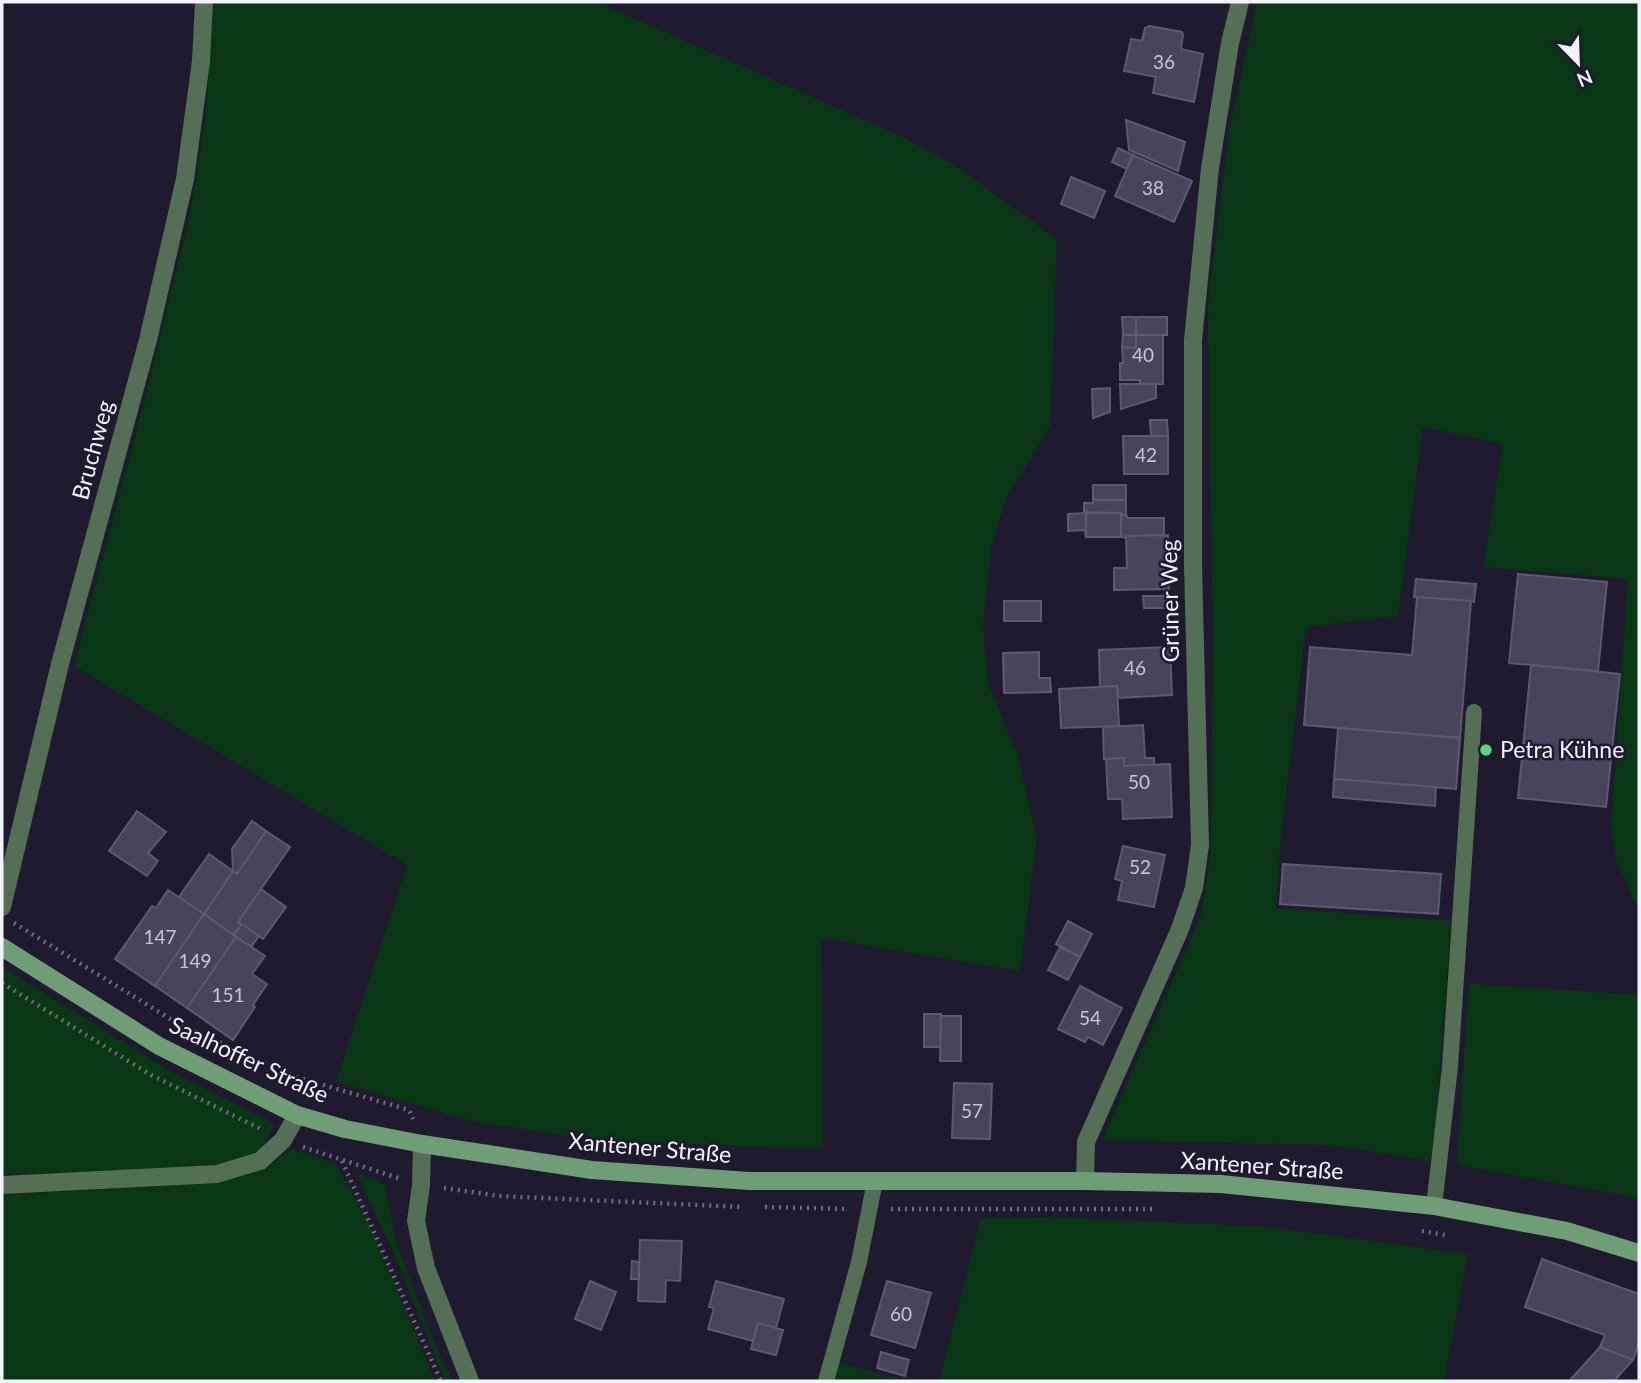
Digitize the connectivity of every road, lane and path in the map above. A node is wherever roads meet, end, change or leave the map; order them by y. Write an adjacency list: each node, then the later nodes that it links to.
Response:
1 (204, 2): 4 (street, Bruchweg)
2 (1240, 2): 11 (street, Grüner Weg)
3 (1474, 712): 13 (lane)
4 (2, 907)
5 (13, 922): 8 (path)
6 (2, 947): 7 (main road, Saalhoffer Straße)
7 (297, 1115): 8 (main road, Saalhoffer Straße); 12 (street)
8 (422, 1144): 10 (main road, Xantener Straße); 16 (street)
9 (341, 1160): 15 (path)
10 (875, 1181): 11 (main road, Xantener Straße); 17 (lane)
11 (1085, 1181): 13 (main road, Xantener Straße)
12 (2, 1185)
13 (1434, 1206): 14 (main road, Xantener Straße)
14 (1639, 1253)
15 (441, 1381)
16 (470, 1381)
17 (826, 1381)

